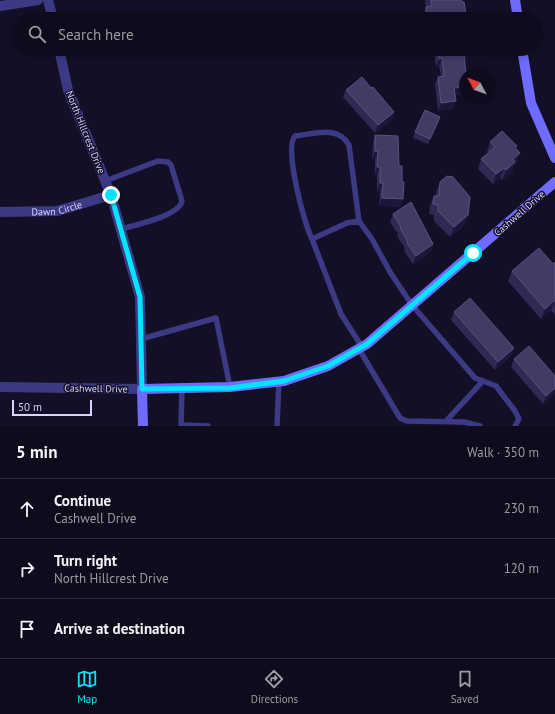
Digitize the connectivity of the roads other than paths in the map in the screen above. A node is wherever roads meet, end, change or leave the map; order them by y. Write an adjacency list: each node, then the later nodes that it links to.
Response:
1 (38, 0): 4 (street)
2 (48, 0): 5 (street)
3 (515, 0): 6 (street)
4 (0, 6)
5 (51, 12)
6 (517, 12)
7 (61, 56): 10 (street, North Hillcrest Drive)
8 (523, 56): 9 (street)
9 (555, 158)
10 (105, 181): 12 (street, North Hillcrest Drive); 15 (lane)
11 (555, 182): 17 (street, Cashwell Drive)
12 (111, 195): 13 (street, Dawn Circle); 15 (street, North Hillcrest Drive)
13 (0, 212)
14 (359, 222): 16 (lane); 16 (lane); 17 (lane)
15 (121, 229): 18 (street, North Hillcrest Drive)
16 (312, 239): 19 (lane)
17 (412, 305): 19 (street, Cashwell Drive); 21 (lane)
18 (141, 339): 24 (lane); 25 (street, North Hillcrest Drive)
19 (360, 348): 20 (street, Cashwell Drive); 26 (lane)
20 (279, 381): 24 (street, Cashwell Drive); 29 (lane)
21 (483, 381): 26 (lane); 31 (lane)
22 (0, 387): 25 (street, Cashwell Drive)
23 (182, 388): 24 (street, Cashwell Drive); 25 (street, Cashwell Drive); 28 (lane)
24 (230, 388)
25 (142, 389): 27 (street, North Hillcrest Drive)
26 (446, 422): 30 (lane)
27 (143, 426)
28 (208, 426)
29 (277, 426)
30 (480, 426)
31 (515, 426)

